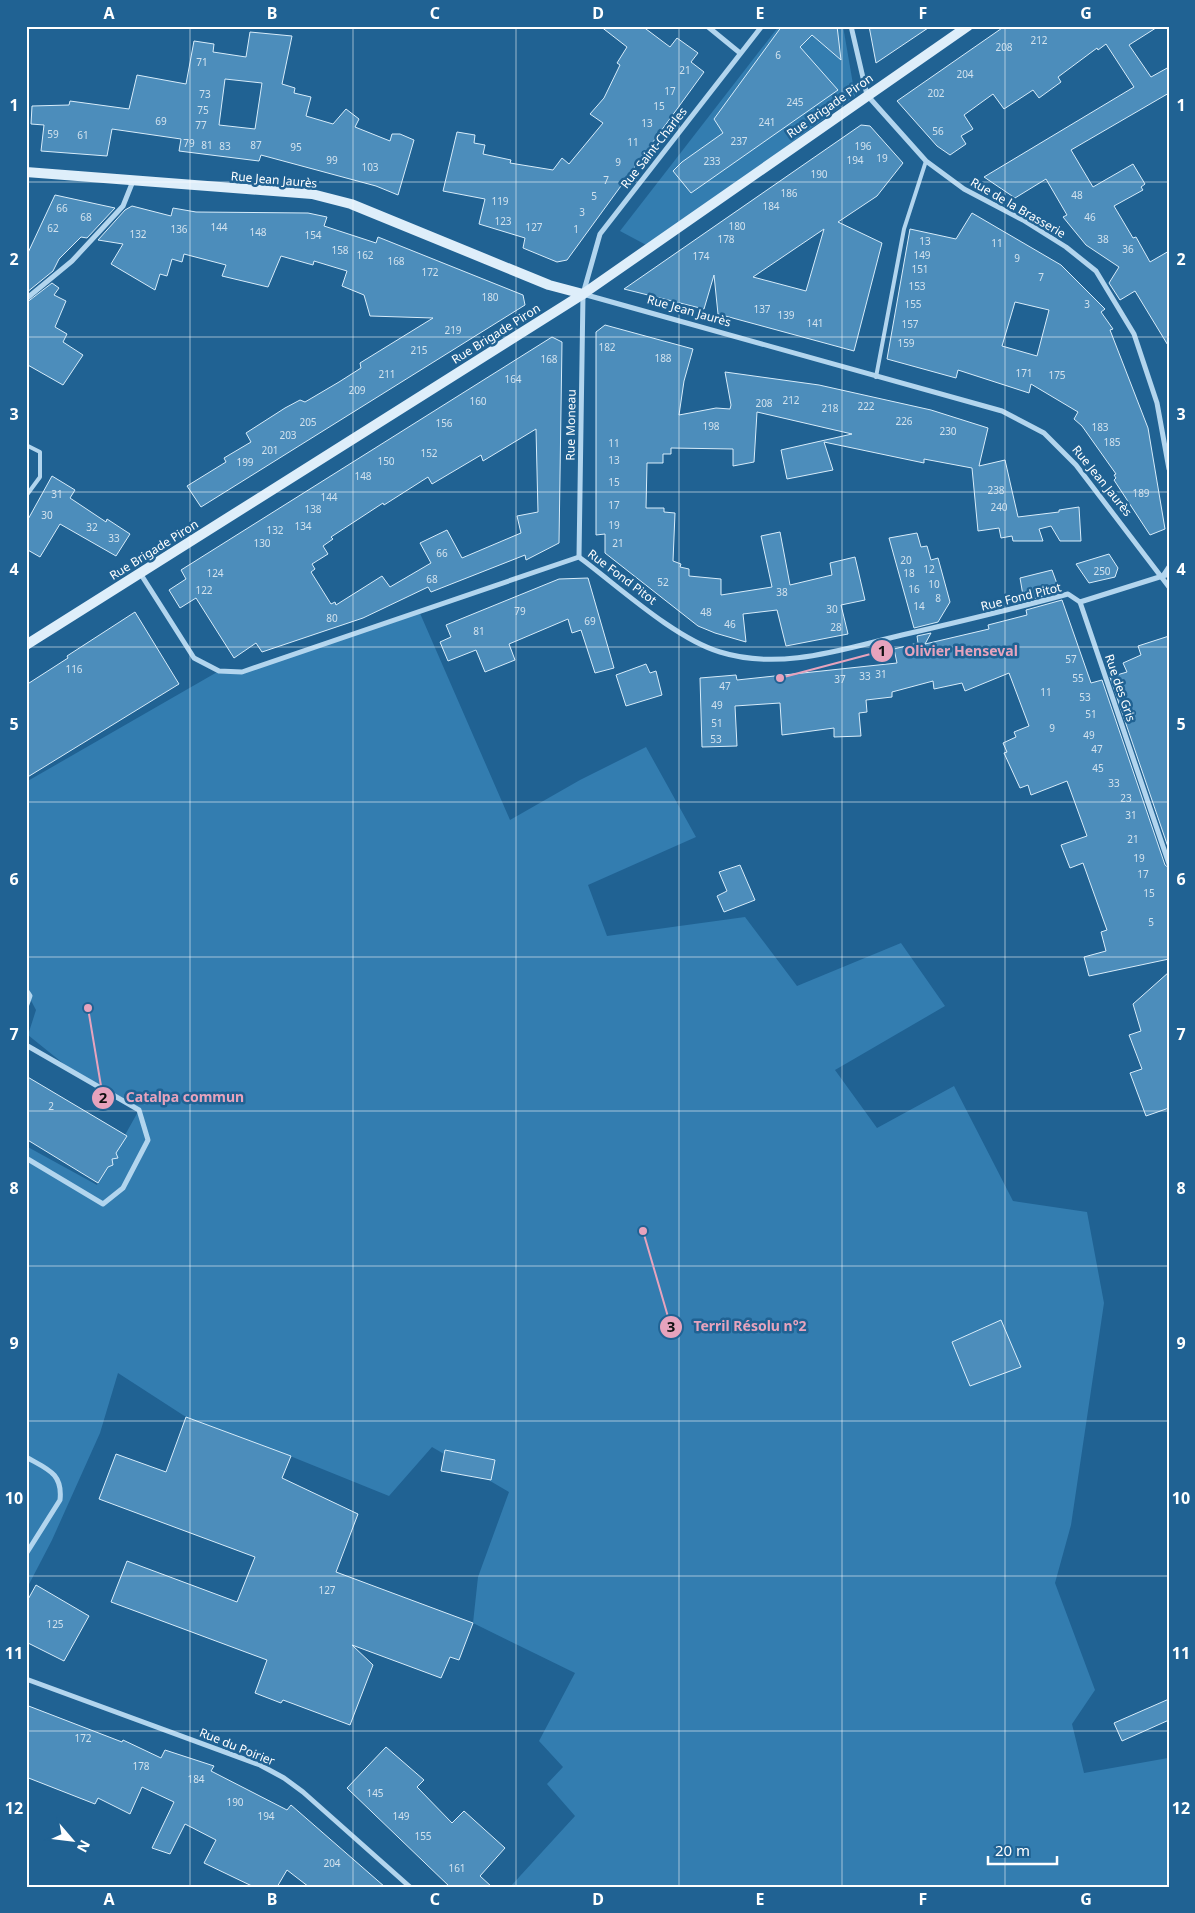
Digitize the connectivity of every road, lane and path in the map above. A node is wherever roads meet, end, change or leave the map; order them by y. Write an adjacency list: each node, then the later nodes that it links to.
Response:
1 (707, 26): 5 (street)
2 (762, 26): 5 (street, Rue Saint-Charles)
3 (851, 26): 6 (street)
4 (968, 26): 6 (street, Rue Brigade Piron)
5 (740, 53): 10 (street, Rue Saint-Charles)
6 (867, 95): 7 (street, Rue de la Brasserie); 10 (street, Rue Brigade Piron)
7 (926, 161): 12 (lane); 14 (street, Rue de la Brasserie)
8 (26, 172): 9 (street, Rue Jean Jaurès)
9 (134, 180): 10 (street, Rue Jean Jaurès); 11 (street)
10 (583, 294): 12 (street, Rue Jean Jaurès); 16 (street, Rue Moneau); 18 (street, Rue Brigade Piron)
11 (26, 299)
12 (876, 377): 20 (street, Rue Jean Jaurès)
13 (26, 445): 15 (lane)
14 (1169, 469)
15 (26, 496)
16 (579, 557): 18 (street, Rue Fond Pitot); 22 (street, Rue Fond Pitot)
17 (1169, 567): 20 (street)
18 (140, 573): 23 (street, Rue Brigade Piron)
19 (1169, 574): 20 (street)
20 (1162, 576): 21 (street, Rue Jean Jaurès); 22 (street)
21 (1169, 587)
22 (1080, 602): 24 (street, Rue des Gris)
23 (26, 645)
24 (1169, 864)
25 (26, 990): 26 (street)
26 (26, 1006)
27 (26, 1045): 28 (street)
28 (26, 1158)
29 (26, 1457): 30 (street)
30 (26, 1554)
31 (26, 1679): 32 (street, Rue du Poirier)
32 (410, 1887)

